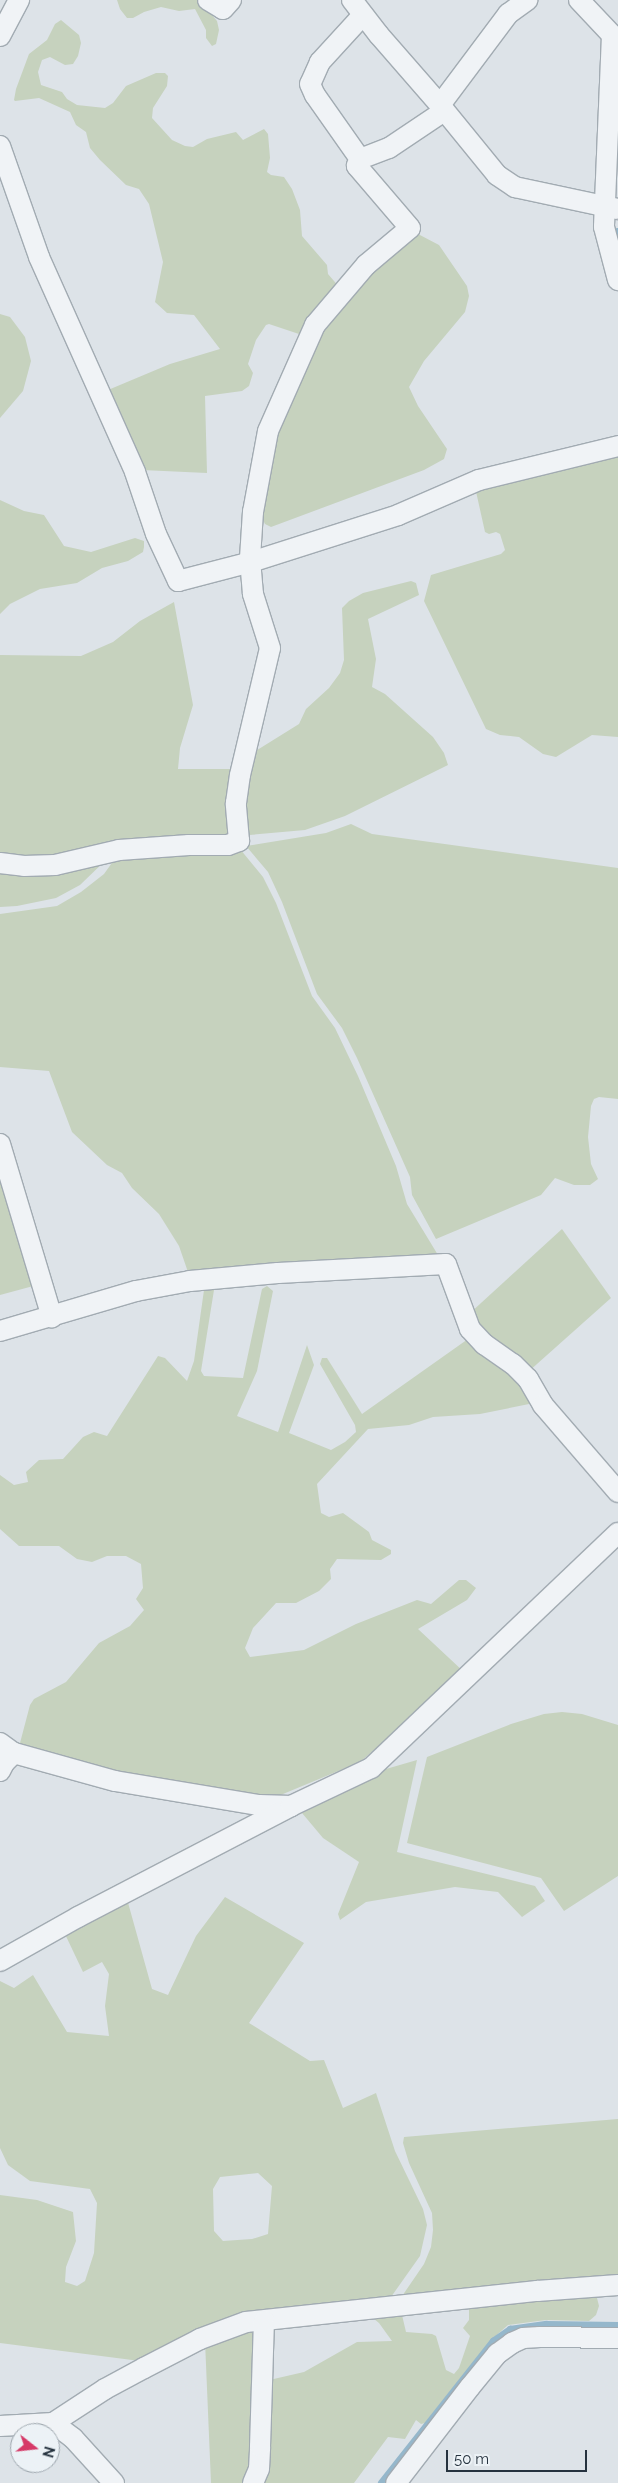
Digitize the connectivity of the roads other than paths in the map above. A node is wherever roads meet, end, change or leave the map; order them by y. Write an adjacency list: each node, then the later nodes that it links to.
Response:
1 (19, 0): 7 (street)
2 (208, 0): 3 (street)
3 (231, 0)
4 (527, 0): 8 (street)
5 (579, 0): 11 (street)
6 (357, 8): 8 (street); 10 (street)
7 (0, 36)
8 (442, 108): 10 (street); 11 (street)
9 (0, 146): 14 (street)
10 (360, 159): 14 (street)
11 (611, 208): 12 (street)
12 (618, 280)
13 (618, 446): 14 (street)
14 (251, 562): 15 (street)
15 (0, 863)
16 (0, 1144): 17 (street)
17 (52, 1317): 18 (street); 19 (street)
18 (0, 1331)
19 (618, 1492)
20 (618, 1533): 23 (street)
21 (7, 1748): 22 (street); 23 (street)
22 (0, 1771)
23 (291, 1806): 24 (street)
24 (0, 1961)
25 (618, 2285): 26 (street)
26 (264, 2321): 28 (street); 31 (street)
27 (618, 2338): 32 (street)
28 (53, 2423)
29 (60, 2428): 30 (street)
30 (114, 2483)
31 (253, 2483)
32 (396, 2483)

